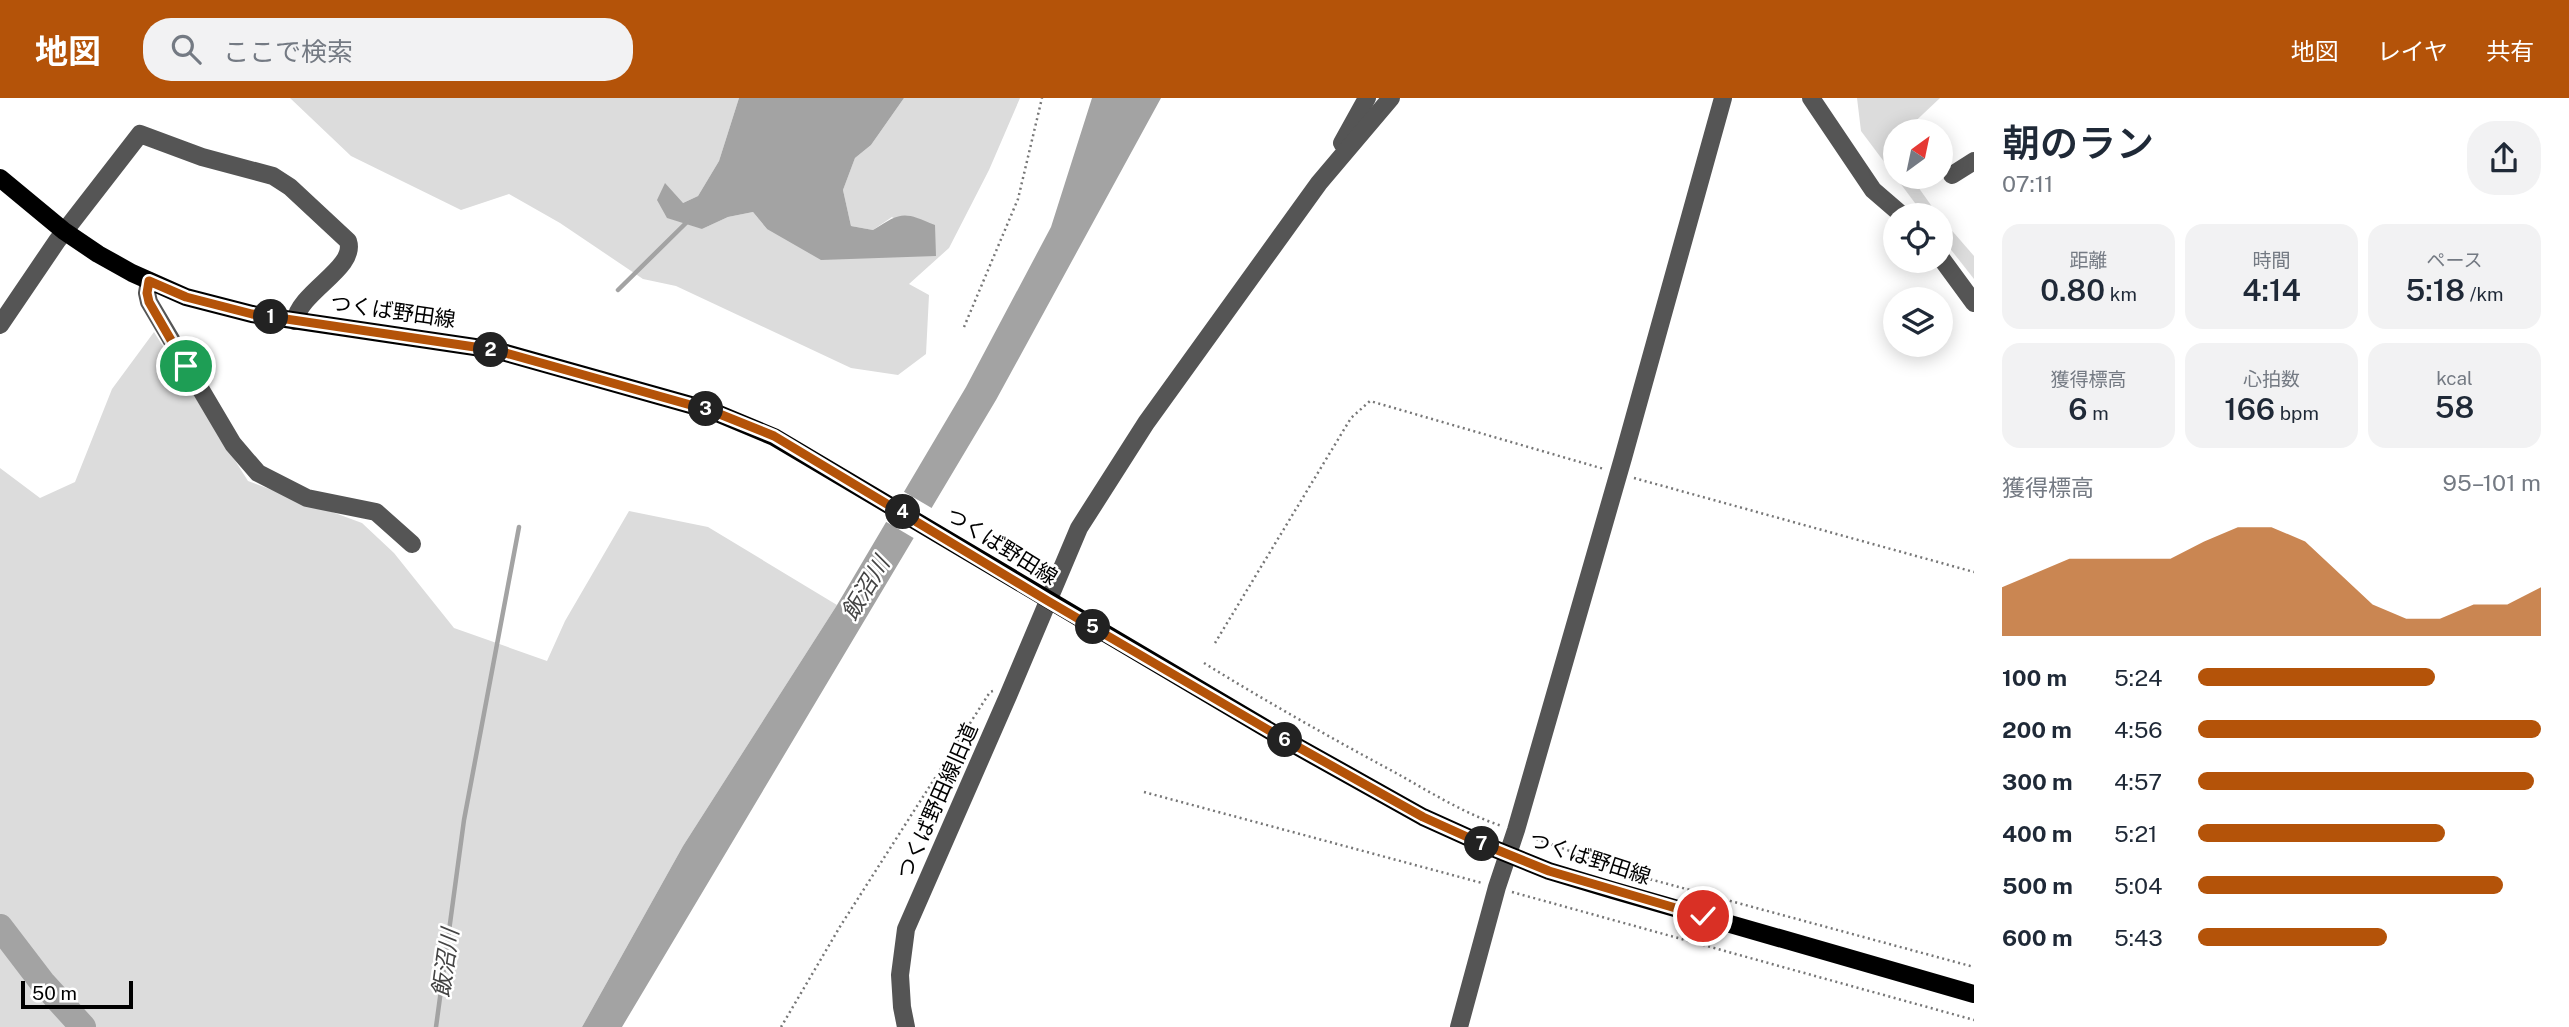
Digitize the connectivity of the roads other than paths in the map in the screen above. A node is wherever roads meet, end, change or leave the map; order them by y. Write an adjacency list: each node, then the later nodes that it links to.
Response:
1 (1367, 98): 8 (street)
2 (1391, 98): 8 (street)
3 (1723, 98): 20 (street)
4 (1811, 98): 9 (street)
5 (1974, 161): 6 (street)
6 (1953, 174)
7 (0, 178): 10 (main road, つくば野田線)
8 (1319, 183): 17 (street, つくば野田線旧道)
9 (1888, 203)
10 (64, 231): 12 (main road, つくば野田線); 14 (street); 15 (street)
11 (1952, 273): 13 (street)
12 (149, 281): 14 (main road, つくば野田線); 16 (street)
13 (1974, 303)
14 (295, 321): 17 (main road, つくば野田線)
15 (0, 325)
16 (412, 544)
17 (1048, 601): 18 (main road, つくば野田線); 19 (street, つくば野田線旧道)
18 (1974, 994)
19 (906, 1027)
20 (1459, 1027)

